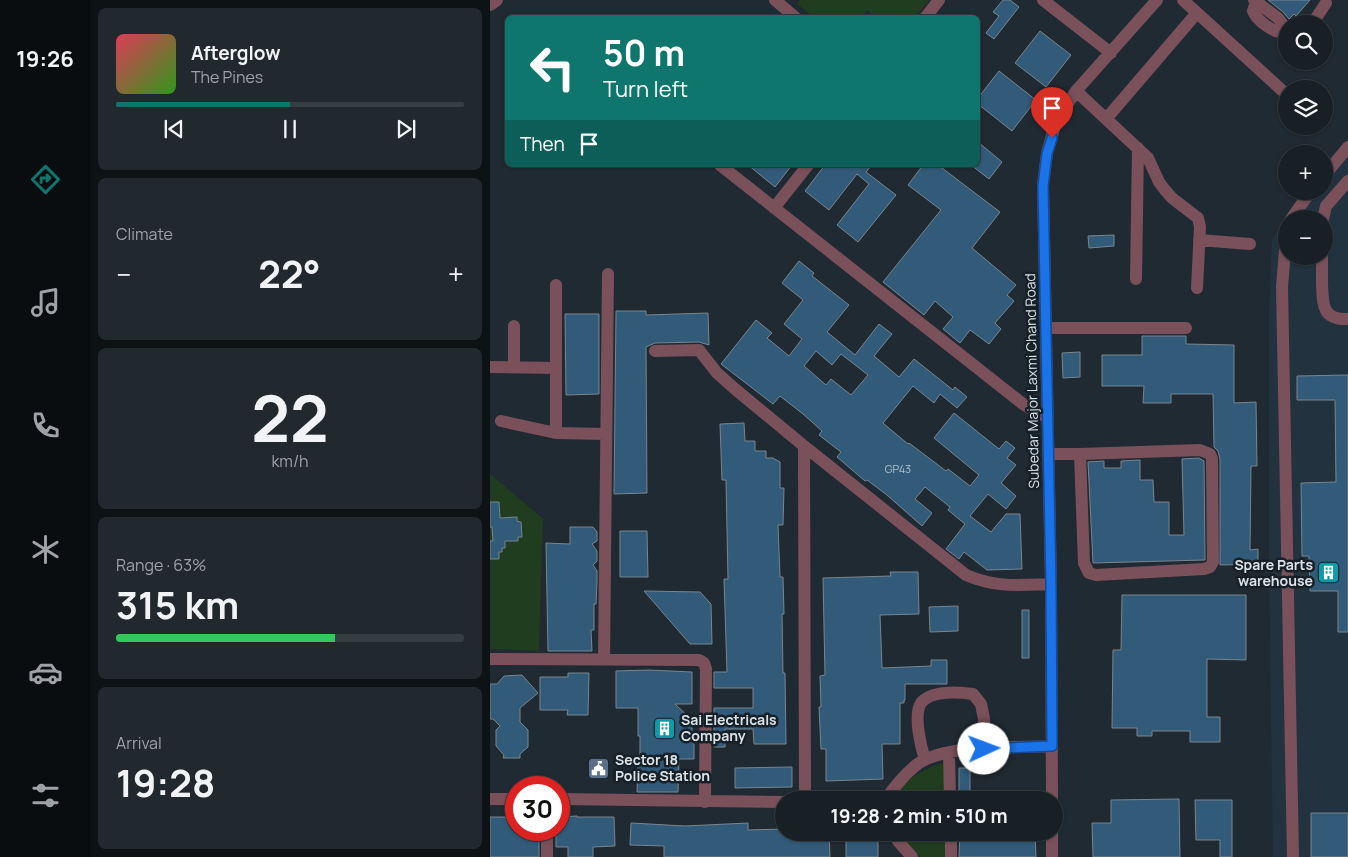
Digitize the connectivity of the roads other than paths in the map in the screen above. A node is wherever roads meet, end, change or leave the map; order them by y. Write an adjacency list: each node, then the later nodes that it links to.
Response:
1 (497, 0): 9 (street)
2 (775, 0): 11 (street)
3 (939, 0): 12 (street)
4 (1043, 0): 16 (street)
5 (1157, 0): 16 (street, Subedar Major Laxmi Chand Road)
6 (1183, 0): 10 (street)
7 (1255, 1): 14 (street); 15 (street)
8 (1326, 3): 13 (street)
9 (490, 5)
10 (1196, 14): 17 (street); 19 (street)
11 (792, 15)
12 (928, 15)
13 (1318, 15)
14 (1278, 18)
15 (1278, 33)
16 (1110, 53): 18 (street, Subedar Major Laxmi Chand Road)
17 (1278, 87)
18 (1076, 91): 19 (street); 38 (street, Subedar Major Laxmi Chand Road)
19 (1106, 119): 21 (street)
20 (1348, 147): 22 (street)
21 (1138, 148): 28 (street); 33 (street)
22 (1333, 165)
23 (723, 167): 26 (street)
24 (806, 167): 26 (street)
25 (1348, 181): 27 (street)
26 (774, 208): 44 (street)
27 (1325, 210)
28 (1199, 240): 29 (street); 35 (street)
29 (1250, 244)
30 (1284, 265): 77 (street)
31 (1322, 265): 36 (street)
32 (608, 274): 47 (street)
33 (1136, 278)
34 (556, 285): 43 (street)
35 (1197, 288)
36 (1348, 319)
37 (514, 326): 42 (street)
38 (1046, 328): 39 (street); 44 (street, Subedar Major Laxmi Chand Road)
39 (1186, 328)
40 (655, 351): 48 (street)
41 (490, 367): 42 (street)
42 (514, 367): 43 (street)
43 (556, 368): 46 (street)
44 (1048, 417): 49 (street, Subedar Major Laxmi Chand Road)
45 (501, 421): 46 (street)
46 (556, 433): 47 (street)
47 (606, 434): 53 (street)
48 (804, 446): 51 (street); 58 (street)
49 (1048, 454): 50 (street); 51 (street, Subedar Major Laxmi Chand Road)
50 (1080, 454): 50 (street)
51 (1051, 584): 54 (street, Subedar Major Laxmi Chand Road)
52 (490, 659): 53 (street)
53 (604, 660): 65 (street)
54 (1052, 746): 55 (street); 61 (street, Subedar Major Laxmi Chand Road)
55 (984, 749): 56 (street); 57 (street)
56 (949, 752): 57 (street); 60 (street)
57 (925, 760): 59 (street)
58 (806, 791)
59 (892, 791)
60 (950, 791)
61 (1052, 791)
62 (490, 799): 63 (street)
63 (505, 799)
64 (570, 799): 65 (street)
65 (705, 802): 66 (street)
66 (775, 802)
67 (547, 841): 72 (street)
68 (896, 841): 73 (street)
69 (899, 841): 74 (street)
70 (950, 841): 75 (street)
71 (1052, 841): 76 (street)
72 (547, 857)
73 (898, 857)
74 (912, 857)
75 (951, 857)
76 (1052, 857)
77 (1293, 857)

